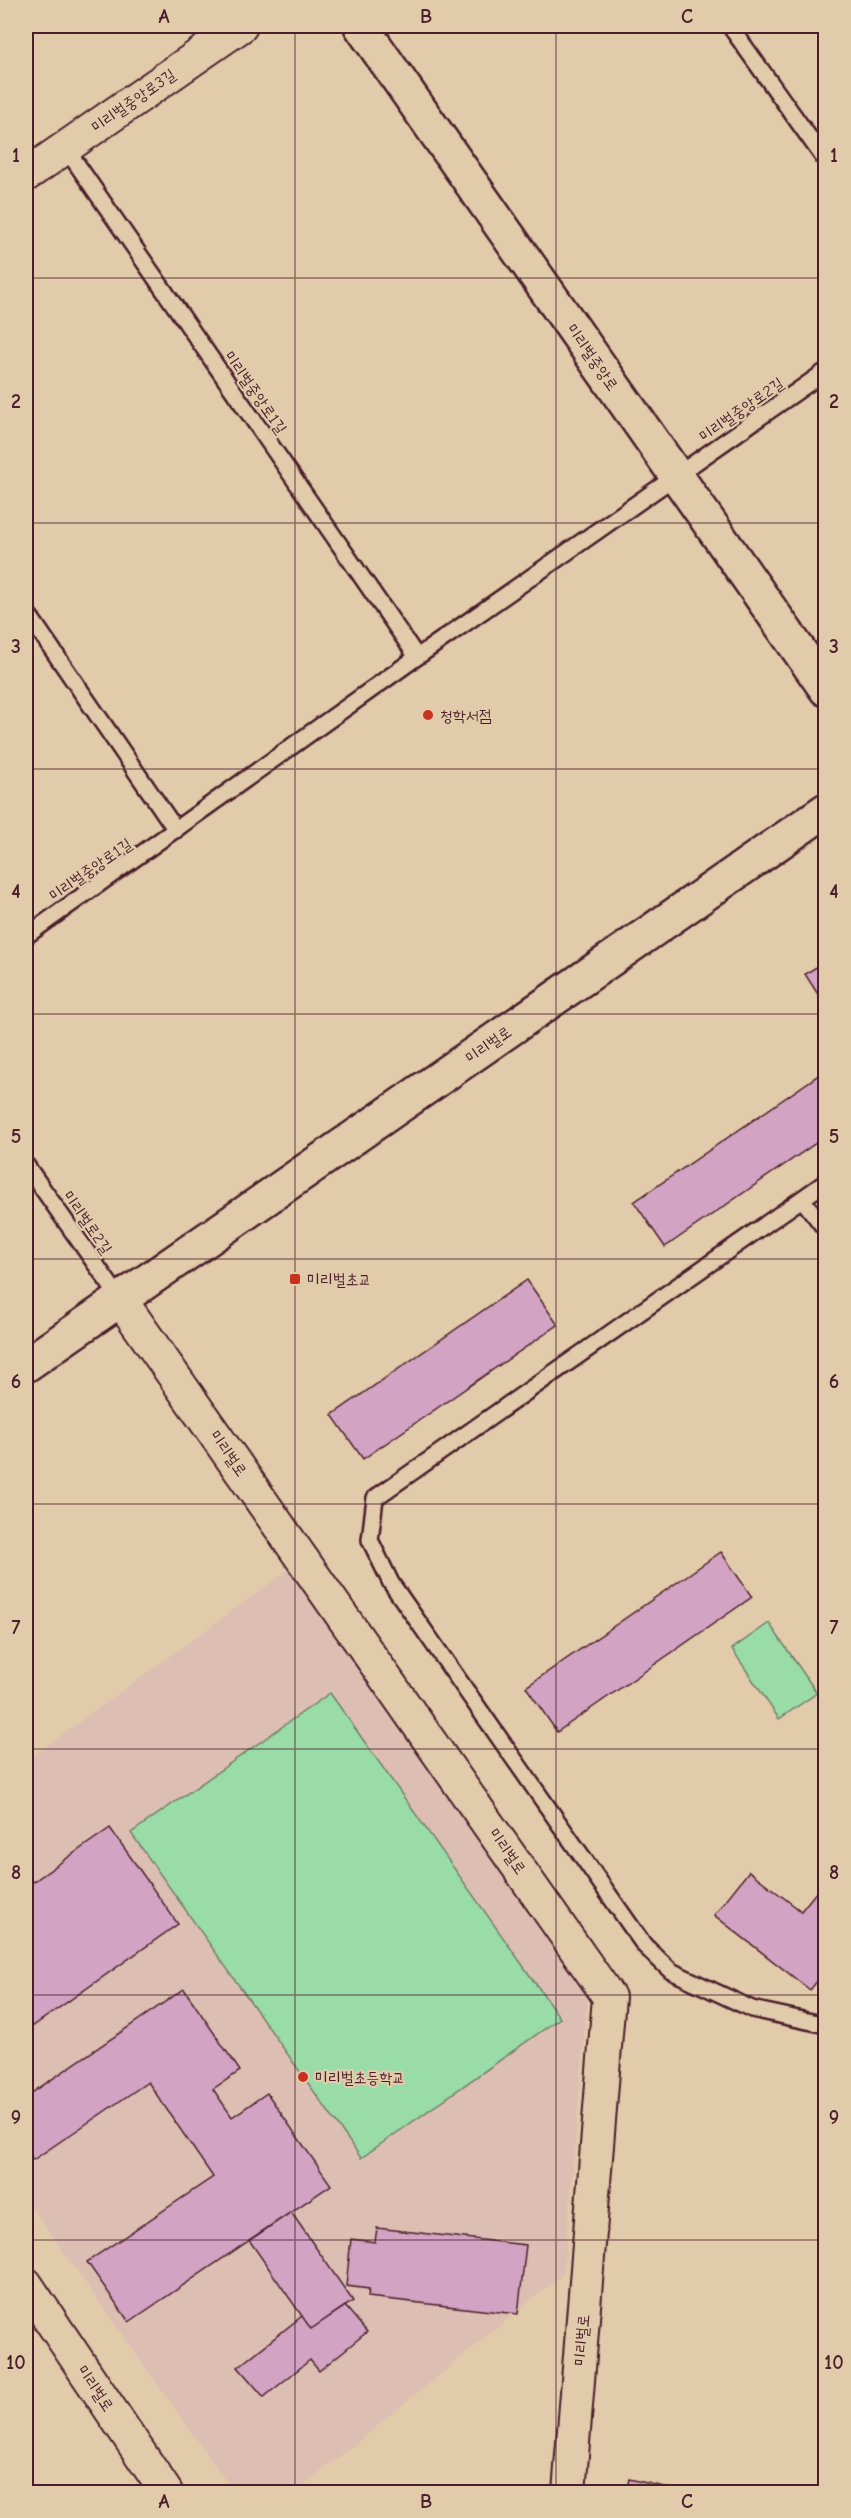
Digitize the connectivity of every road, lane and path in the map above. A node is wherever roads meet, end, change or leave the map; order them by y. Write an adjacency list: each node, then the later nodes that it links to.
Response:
1 (241, 26): 4 (street, 미리벌중앙로3길)
2 (361, 26): 8 (street, 미리벌중앙로)
3 (730, 26): 5 (lane)
4 (65, 147): 6 (street, 미리벌중앙로3길); 10 (lane, 미리벌중앙로1길)
5 (825, 161)
6 (26, 175)
7 (825, 371): 8 (lane, 미리벌중앙로2길)
8 (676, 477): 10 (lane, 미리벌중앙로1길); 11 (street, 미리벌중앙로)
9 (26, 611): 13 (lane)
10 (417, 657): 13 (lane, 미리벌중앙로1길)
11 (825, 689)
12 (825, 810): 19 (street, 미리벌로)
13 (176, 830): 14 (lane, 미리벌중앙로1길)
14 (26, 936)
15 (26, 1165): 19 (lane, 미리벌로2길)
16 (825, 1182): 17 (lane)
17 (802, 1199): 18 (lane); 21 (lane)
18 (825, 1230)
19 (120, 1299): 20 (street, 미리벌로); 24 (street, 미리벌로)
20 (26, 1365)
21 (825, 2025)
22 (26, 2284): 23 (street, 미리벌로)
23 (166, 2493)
24 (568, 2493)

